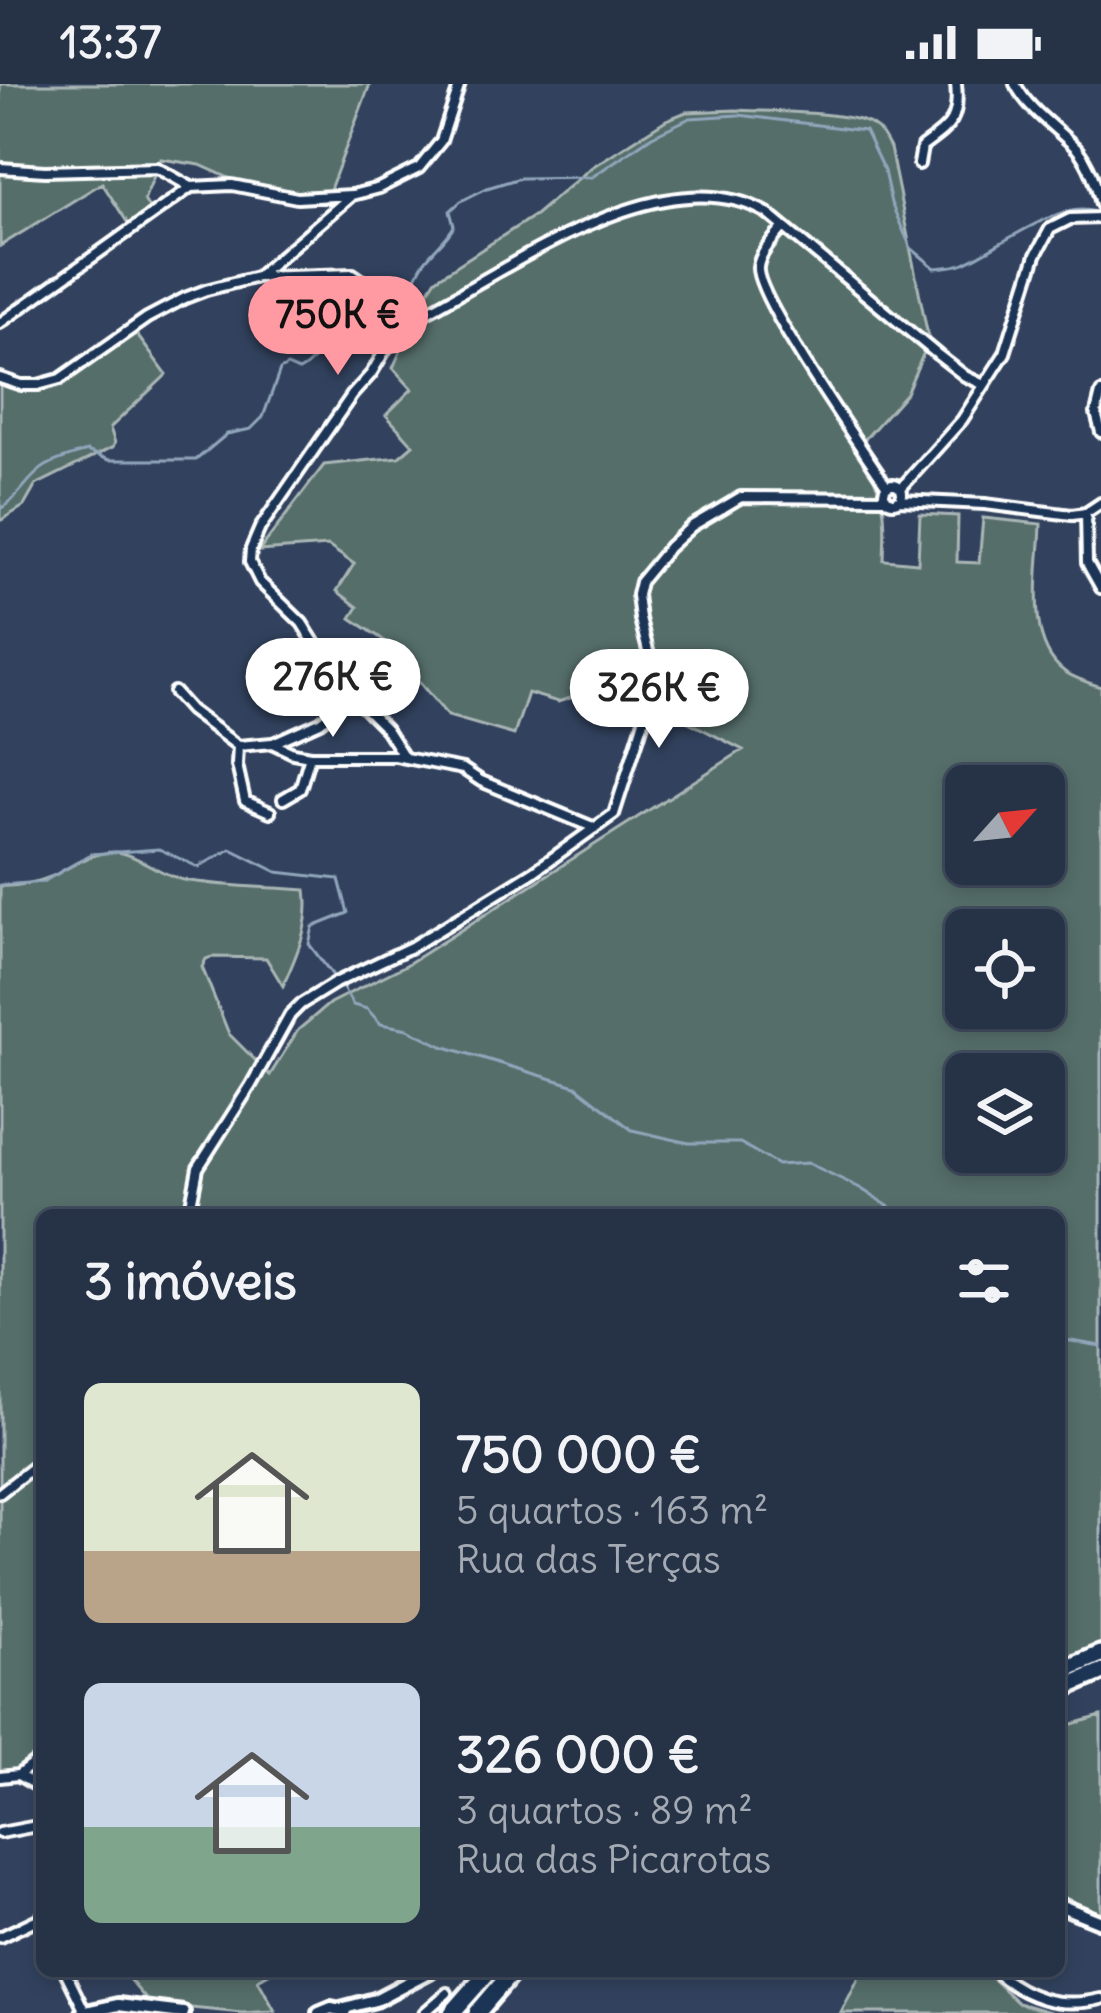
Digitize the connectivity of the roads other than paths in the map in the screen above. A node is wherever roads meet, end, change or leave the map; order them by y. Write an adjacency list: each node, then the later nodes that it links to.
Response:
1 (460, 84): 7 (street)
2 (956, 84): 4 (street)
3 (1015, 84): 8 (street)
4 (919, 164)
5 (0, 168): 6 (street)
6 (190, 187): 7 (street); 12 (street)
7 (352, 195): 11 (street)
8 (1101, 204)
9 (1101, 218): 15 (street)
10 (783, 228): 13 (street); 15 (street); 18 (street)
11 (257, 277): 13 (street); 14 (street)
12 (0, 323)
13 (390, 331): 25 (street)
14 (0, 378)
15 (984, 385): 19 (street)
16 (1101, 392): 17 (street)
17 (1101, 432)
18 (887, 486): 19 (street); 20 (street)
19 (901, 488): 21 (street)
20 (886, 498): 21 (street); 33 (street)
21 (900, 500): 23 (street)
22 (1101, 503): 23 (street)
23 (1086, 513): 24 (street)
24 (1101, 588)
25 (339, 682): 27 (street); 30 (street)
26 (174, 692): 28 (street)
27 (272, 743): 28 (street); 29 (street)
28 (238, 746): 32 (street)
29 (310, 756): 30 (street); 31 (street)
30 (404, 757): 33 (street)
31 (283, 799)
32 (270, 812)
33 (596, 828): 34 (street)
34 (190, 1209)
35 (36, 1465): 36 (street)
36 (0, 1493)
37 (1101, 1654): 38 (highway)
38 (1065, 1669)
39 (1101, 1672): 40 (highway)
40 (1065, 1687)
41 (36, 1762): 42 (street)
42 (18, 1775): 43 (street); 44 (street)
43 (0, 1777)
44 (36, 1786)
45 (36, 1826): 46 (street)
46 (0, 1834)
47 (1065, 1907): 49 (main road)
48 (36, 1920): 50 (street)
49 (1101, 1922)
50 (0, 1937)
51 (68, 1977): 60 (street)
52 (418, 1977): 58 (main road)
53 (484, 1977): 65 (highway)
54 (508, 1977): 66 (highway)
55 (1001, 1977): 57 (street)
56 (447, 1993): 64 (street)
57 (1101, 1999)
58 (374, 2000): 59 (main road); 63 (main road)
59 (334, 2011): 62 (main road)
60 (84, 2013): 61 (main road)
61 (183, 2013)
62 (308, 2013)
63 (360, 2013)
64 (424, 2013)
65 (452, 2013)
66 (477, 2013)

